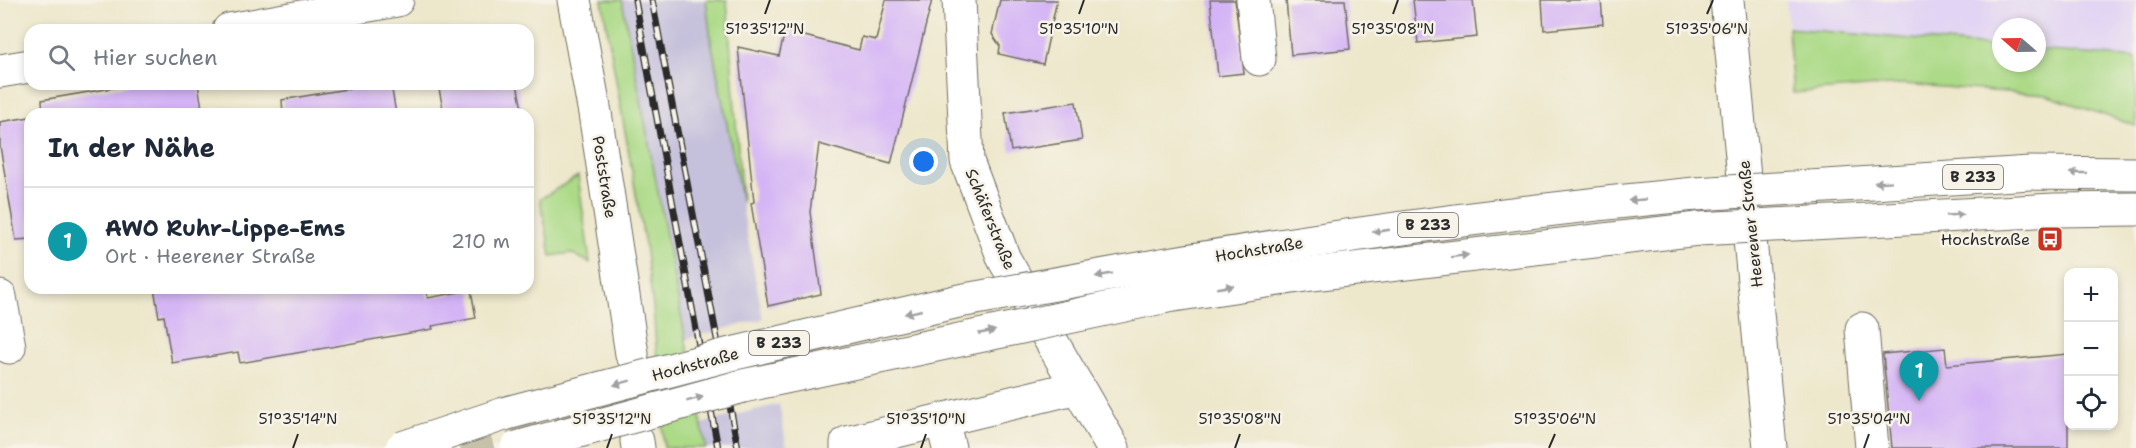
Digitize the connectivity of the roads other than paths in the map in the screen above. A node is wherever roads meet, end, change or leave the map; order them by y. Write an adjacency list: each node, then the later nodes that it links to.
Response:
1 (398, 0): 6 (main road)
2 (574, 0): 16 (main road, Poststraße)
3 (959, 0): 17 (main road, Schäferstraße)
4 (1253, 0): 7 (main road)
5 (1727, 0): 23 (main road, Heerener Straße)
6 (263, 24)
7 (1259, 59)
8 (24, 67): 9 (main road)
9 (0, 71)
10 (2136, 174): 12 (main road, Hochstraße / B 233, one-way to 12, bridge)
11 (2136, 209): 12 (main road, Hochstraße / B 233, one-way to 11, bridge)
12 (1165, 280): 19 (main road, Hochstraße / B 233, one-way to 19, bridge); 20 (main road, Hochstraße / B 233, one-way to 12, bridge)
13 (0, 297): 15 (main road)
14 (1862, 329): 24 (main road)
15 (9, 347)
16 (632, 354)
17 (1078, 387): 18 (main road); 22 (main road, Schäferstraße)
18 (945, 434): 21 (main road)
19 (402, 448)
20 (517, 448)
21 (847, 448)
22 (1113, 448)
23 (1770, 448)
24 (1872, 448)

